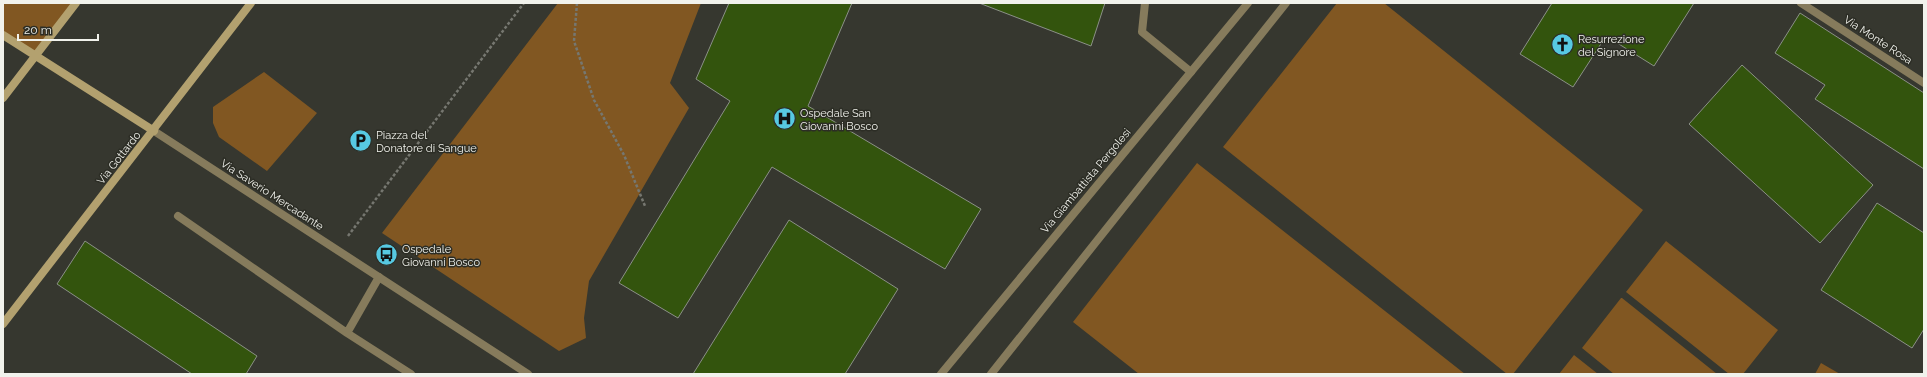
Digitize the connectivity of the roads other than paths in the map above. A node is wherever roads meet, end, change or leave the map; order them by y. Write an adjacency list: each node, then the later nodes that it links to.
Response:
1 (76, 3): 8 (street)
2 (251, 3): 12 (street, Via Gottardo)
3 (1145, 3): 9 (street)
4 (1248, 3): 9 (street, Via Giambattista Pergolesi)
5 (1286, 3): 20 (street)
6 (1801, 3): 10 (street, Via Monte Rosa)
7 (3, 35): 8 (street, Via Saverio Mercadante)
8 (36, 55): 11 (street); 12 (street, Via Saverio Mercadante)
9 (1191, 72): 19 (street, Via Giambattista Pergolesi)
10 (1924, 83)
11 (3, 98)
12 (154, 131): 14 (street, Via Saverio Mercadante); 15 (street, Via Gottardo)
13 (178, 216): 16 (street)
14 (379, 277): 16 (street); 18 (street, Via Saverio Mercadante)
15 (3, 324)
16 (348, 333): 17 (street)
17 (411, 374)
18 (528, 374)
19 (941, 374)
20 (991, 374)

